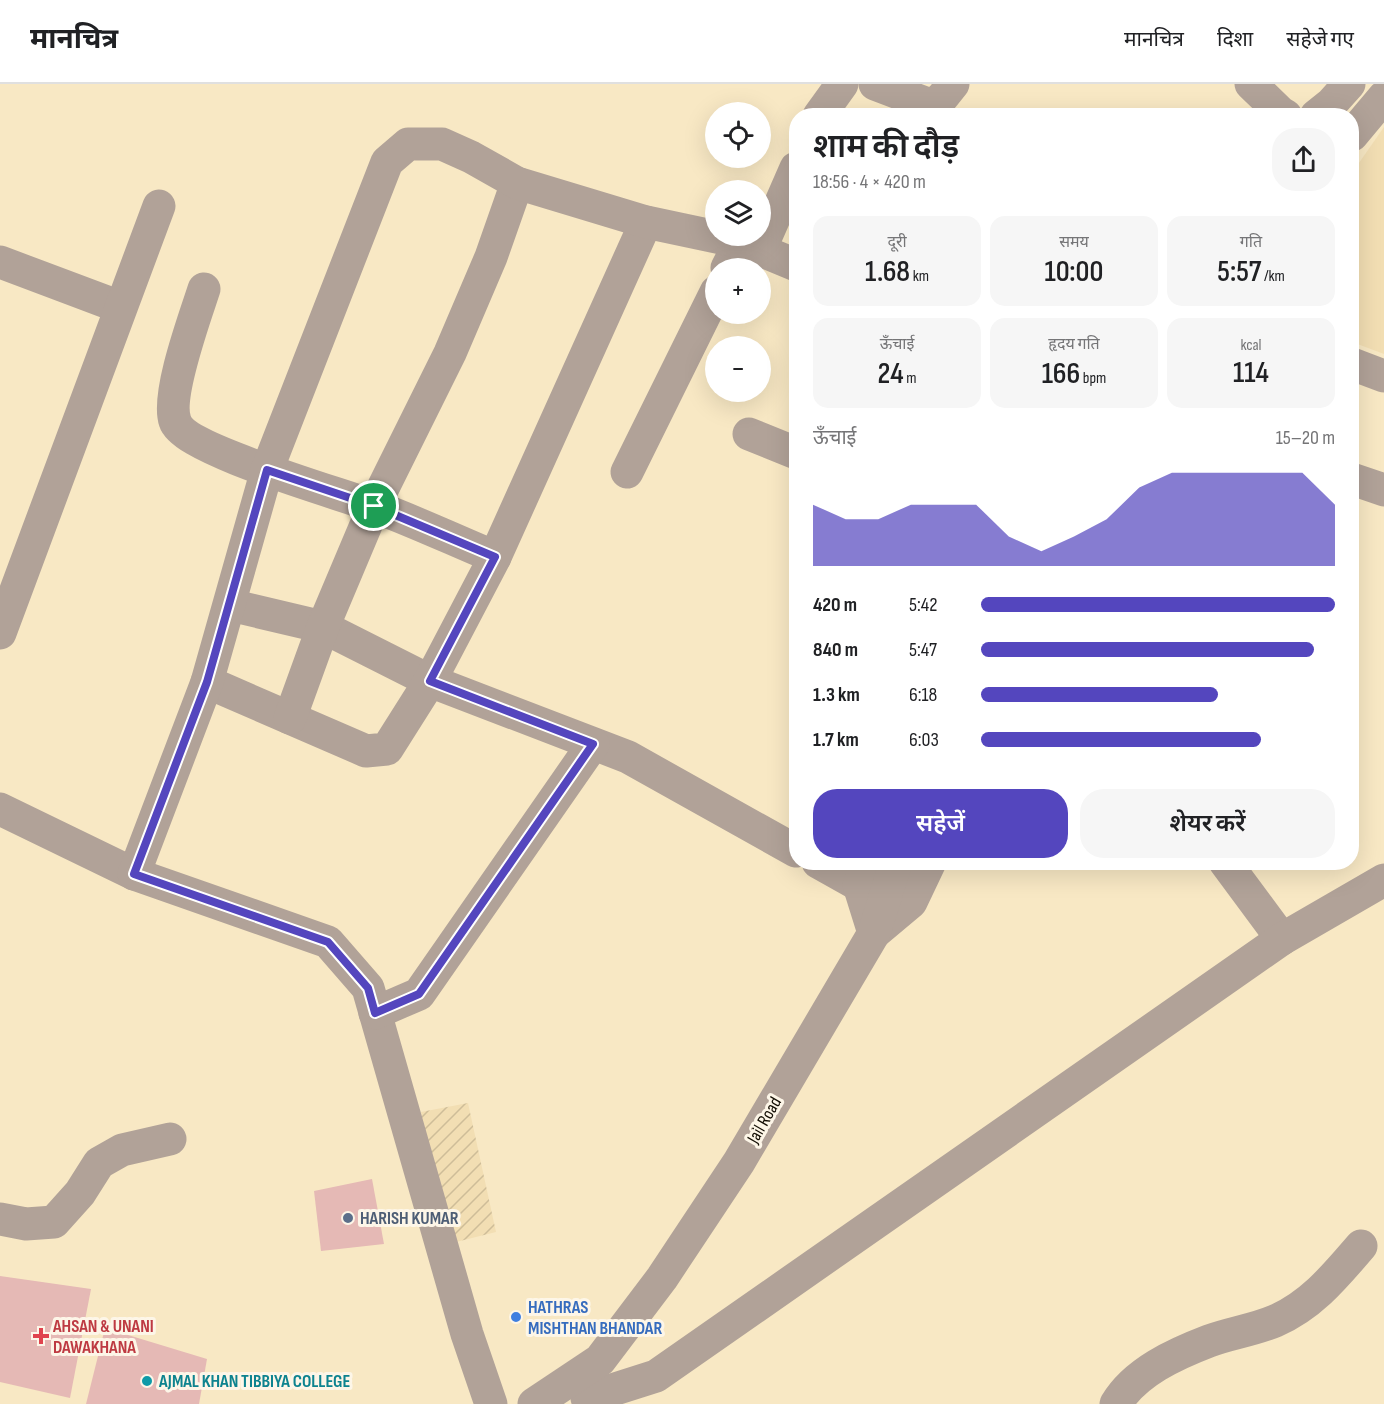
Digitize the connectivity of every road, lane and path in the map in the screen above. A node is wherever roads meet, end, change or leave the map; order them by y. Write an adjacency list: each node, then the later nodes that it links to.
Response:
1 (842, 84): 8 (street)
2 (875, 84): 3 (street)
3 (953, 84)
4 (1251, 84): 9 (street)
5 (1349, 84): 10 (street)
6 (1381, 84): 11 (street)
7 (1384, 97): 12 (street)
8 (825, 108)
9 (1276, 108)
10 (1326, 108)
11 (1359, 109)
12 (1359, 127)
13 (789, 179): 17 (street)
14 (517, 183): 16 (street); 27 (street); 31 (street)
15 (159, 206): 21 (street)
16 (646, 222): 17 (street); 32 (street)
17 (742, 254): 19 (street)
18 (0, 262): 21 (street)
19 (789, 264)
20 (204, 289): 27 (street)
21 (120, 307): 35 (street)
22 (705, 314): 28 (street)
23 (1359, 367): 24 (street)
24 (1384, 376)
25 (749, 434): 26 (street)
26 (789, 450)
27 (267, 470): 31 (street); 33 (street)
28 (627, 472)
29 (1359, 481): 30 (street)
30 (1384, 490)
31 (374, 506): 32 (street); 34 (street)
32 (495, 557): 36 (street)
33 (230, 605): 34 (street); 37 (street)
34 (323, 627): 36 (street); 38 (street)
35 (0, 633)
36 (430, 681): 38 (street); 39 (street)
37 (207, 682): 38 (street); 45 (street)
38 (290, 718)
39 (593, 744): 41 (street); 49 (street)
40 (0, 809): 45 (street)
41 (789, 847)
42 (879, 870): 47 (street)
43 (926, 870): 47 (street, Jail Road)
44 (1231, 870): 48 (street)
45 (134, 874): 49 (street)
46 (1380, 886): 48 (street)
47 (874, 933): 53 (street, Jail Road)
48 (1282, 939): 54 (street)
49 (375, 1013): 55 (street)
50 (170, 1139): 51 (street)
51 (0, 1219)
52 (1361, 1246): 57 (street)
53 (600, 1360): 54 (street, Jail Road); 56 (street, Jail Road)
54 (586, 1401)
55 (491, 1404)
56 (534, 1404)
57 (1116, 1404)

